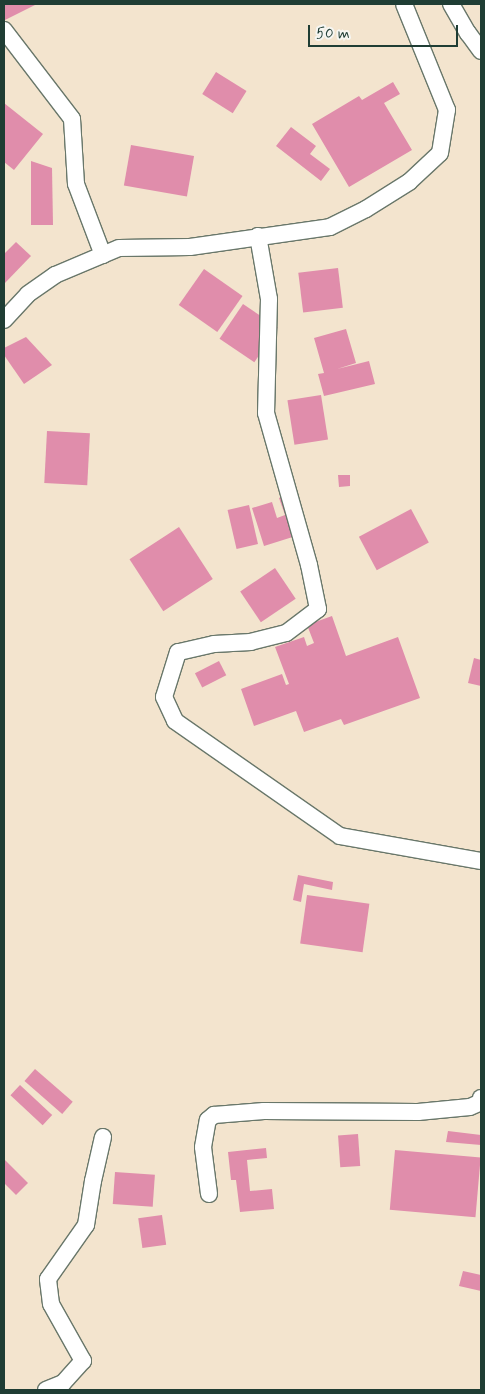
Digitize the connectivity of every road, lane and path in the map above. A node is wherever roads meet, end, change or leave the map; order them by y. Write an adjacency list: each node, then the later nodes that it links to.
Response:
1 (404, 4): 5 (street)
2 (452, 4): 4 (street)
3 (4, 30): 6 (street)
4 (481, 51)
5 (258, 236): 6 (street); 8 (street)
6 (103, 255): 7 (street)
7 (4, 320)
8 (481, 861)
9 (481, 1098): 11 (street)
10 (103, 1137): 12 (street)
11 (209, 1194)
12 (46, 1390)

